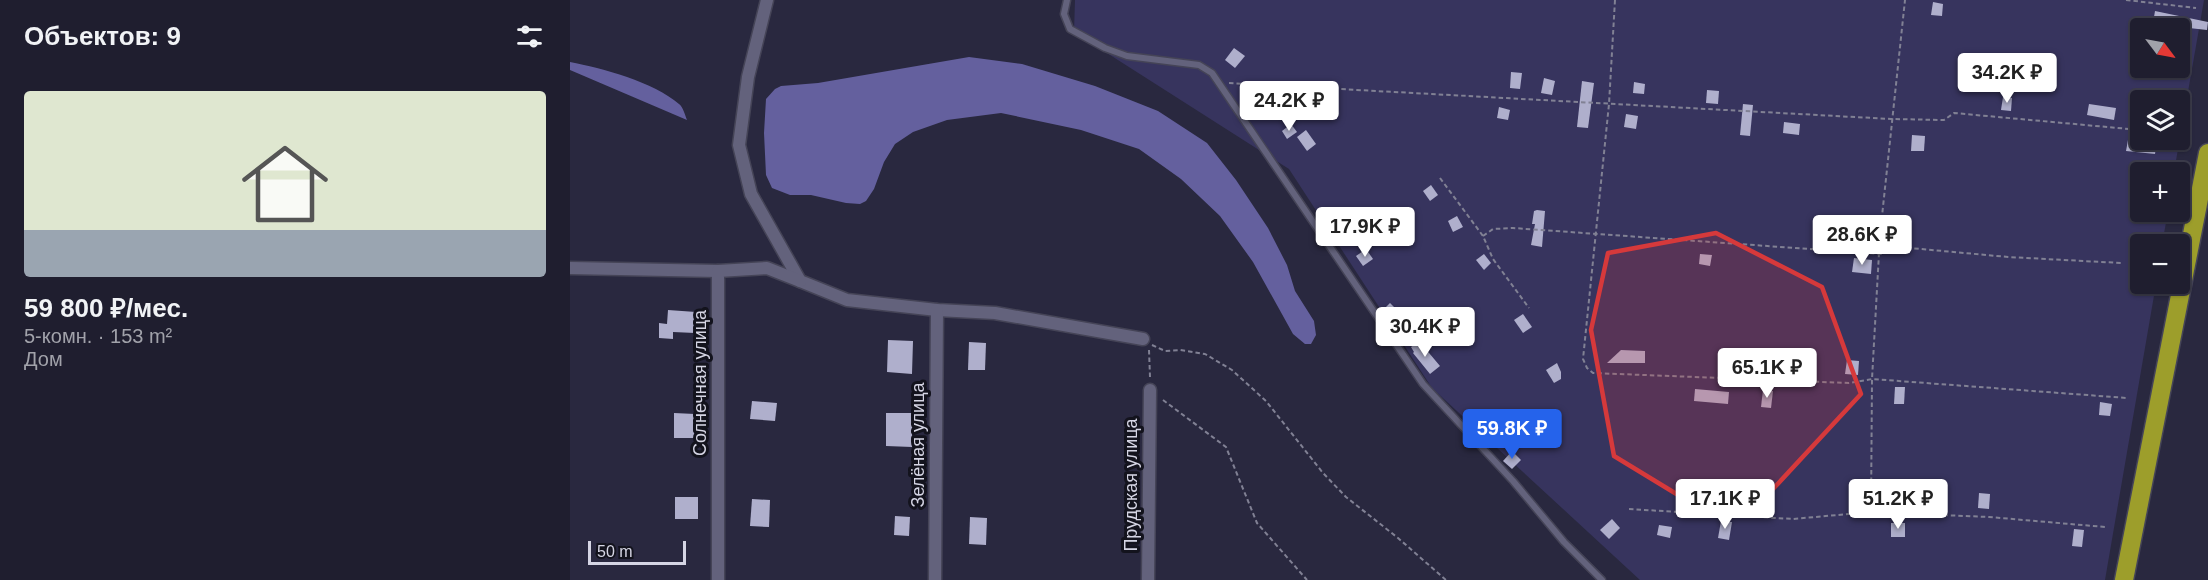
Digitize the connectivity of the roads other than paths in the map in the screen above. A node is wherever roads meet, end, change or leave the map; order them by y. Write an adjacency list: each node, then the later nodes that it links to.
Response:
1 (767, 0): 6 (street)
2 (1067, 0): 13 (lane)
3 (2208, 153): 14 (highway)
4 (570, 268): 5 (street)
5 (718, 271): 6 (street); 10 (street, Солнечная улица)
6 (800, 281): 7 (street)
7 (937, 310): 8 (street); 11 (street, Зелёная улица)
8 (1143, 339)
9 (1150, 390): 12 (street, Прудская улица)
10 (718, 580)
11 (935, 580)
12 (1148, 580)
13 (1602, 580)
14 (2124, 580)

